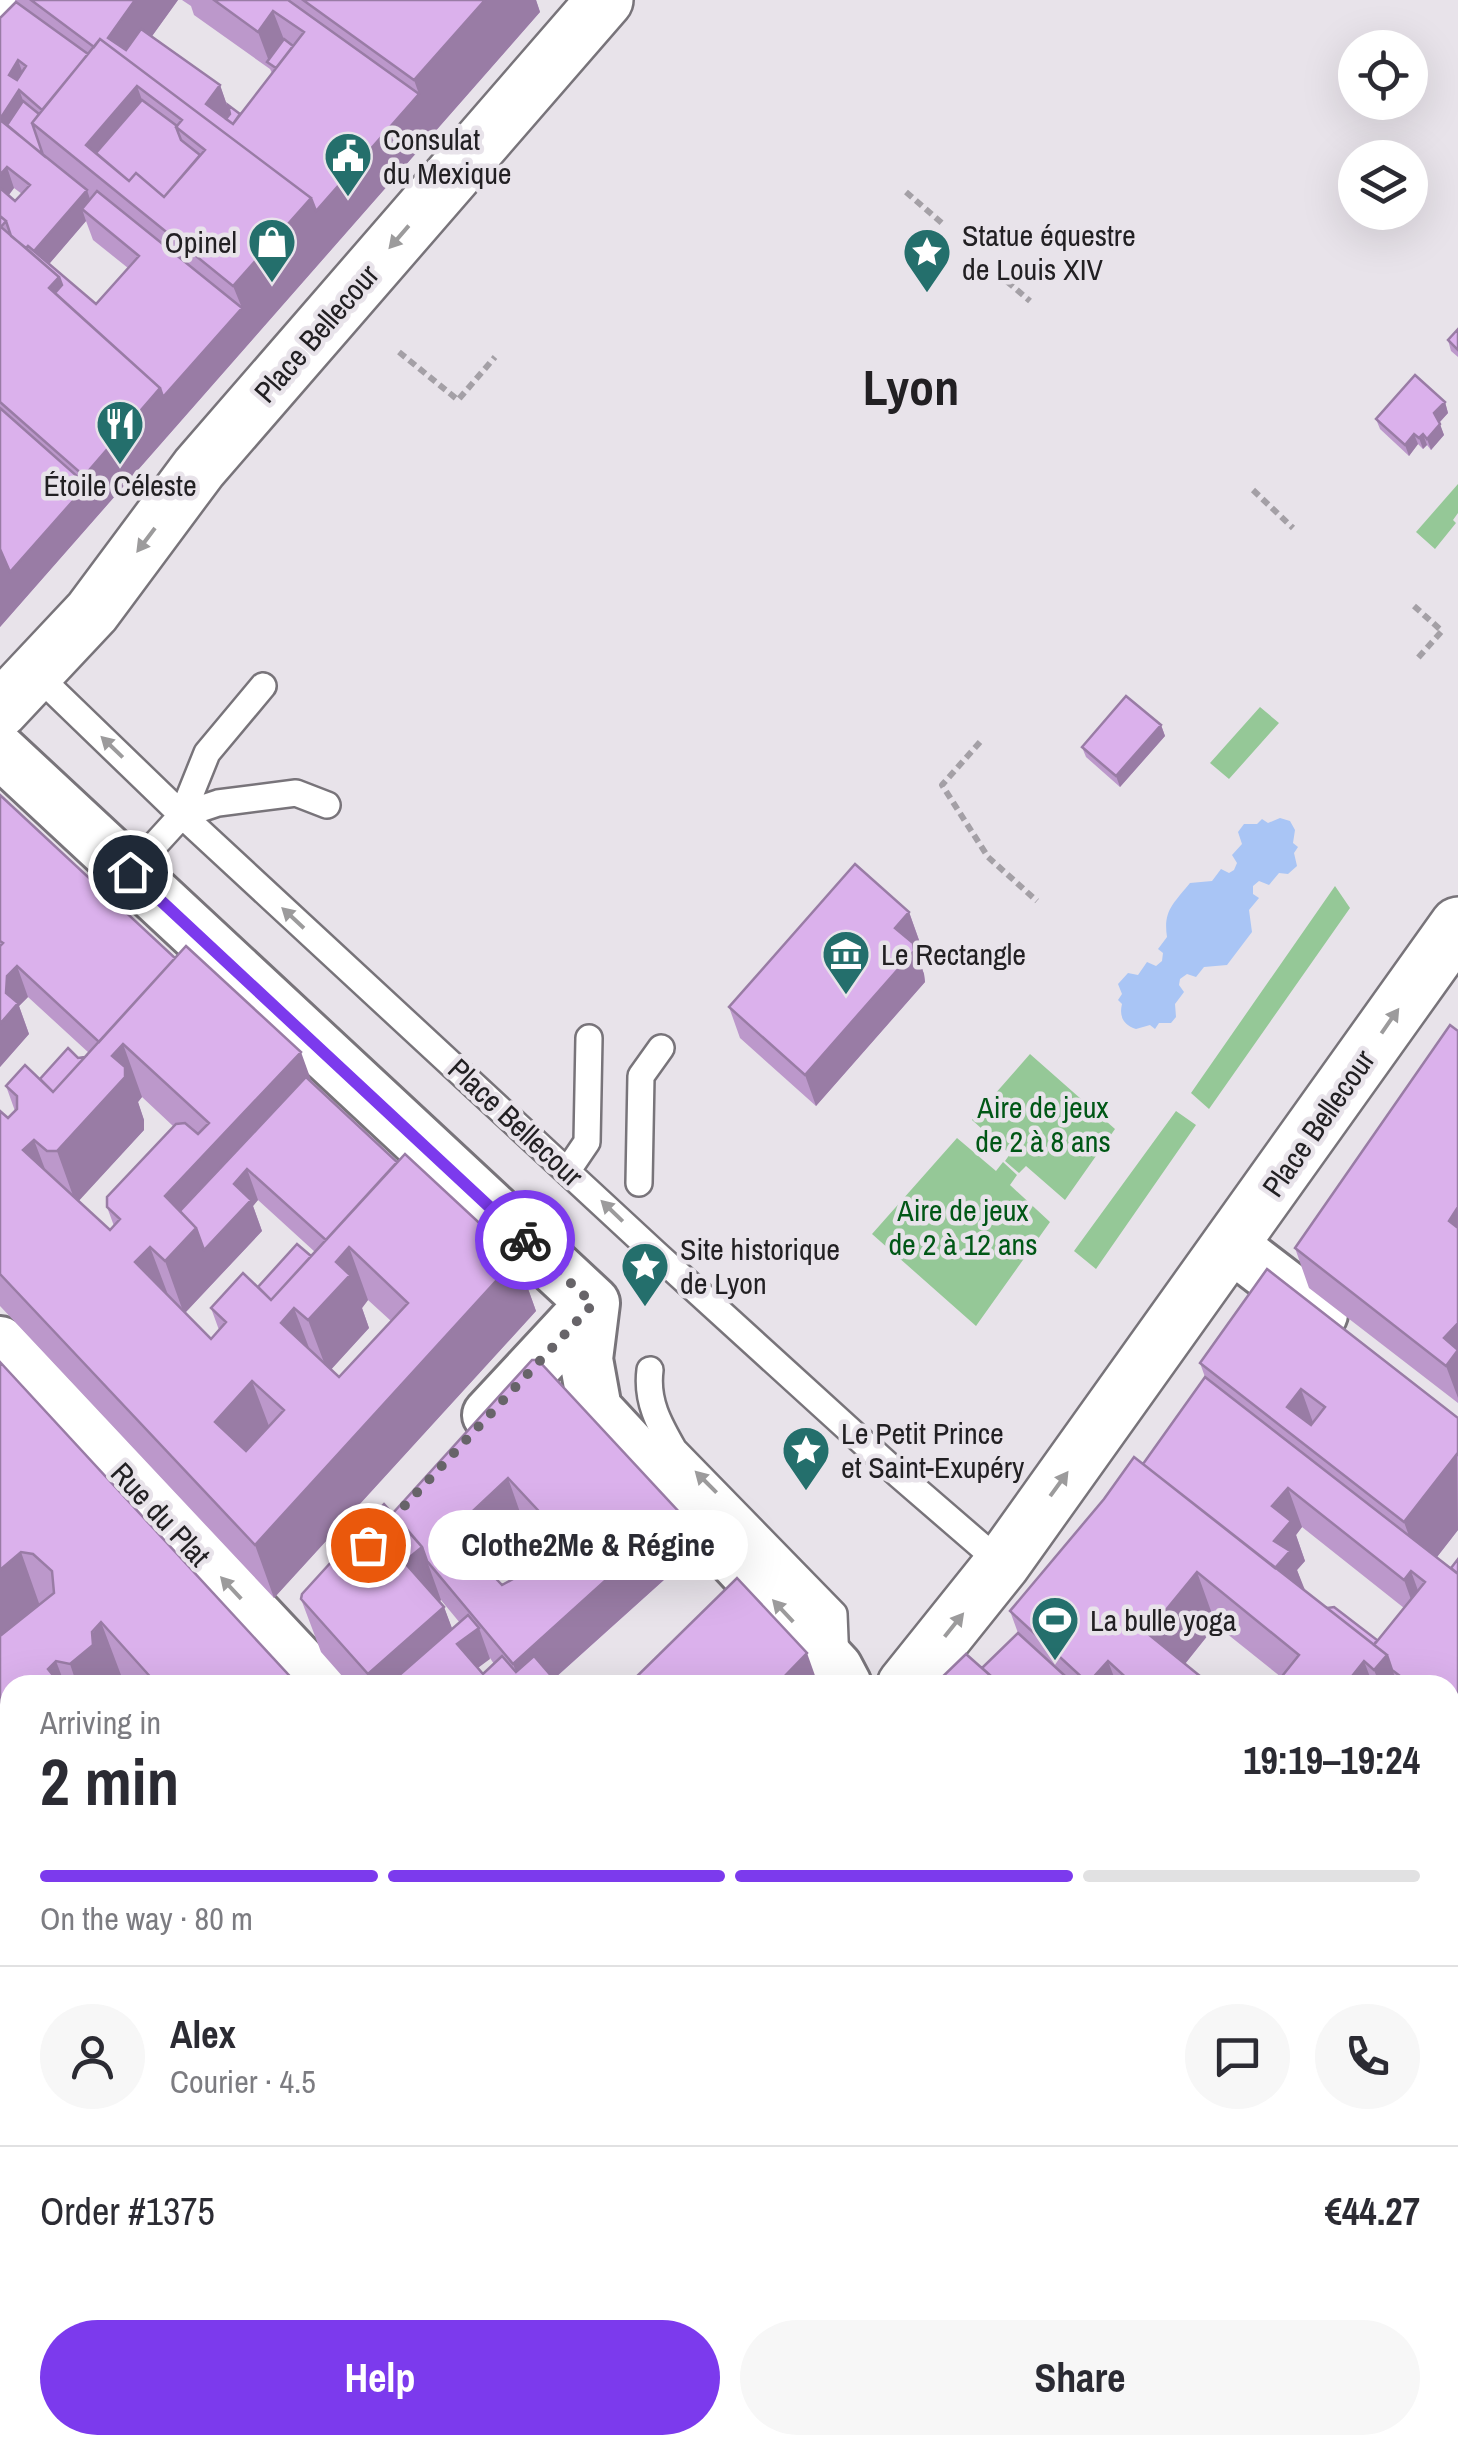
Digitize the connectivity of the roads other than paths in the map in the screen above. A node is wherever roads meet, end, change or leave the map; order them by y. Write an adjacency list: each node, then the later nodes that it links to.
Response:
1 (10, 0): 3 (lane)
2 (591, 5): 5 (main road, Place Bellecour, one-way to 5)
3 (0, 14)
4 (263, 686): 8 (lane)
5 (18, 692): 8 (lane, Place Bellecour, one-way to 5)
6 (0, 751): 9 (street)
7 (327, 805): 8 (lane)
8 (182, 815): 9 (lane); 13 (lane, Place Bellecour, one-way to 8)
9 (130, 872): 16 (street)
10 (1458, 925): 15 (main road, Place Bellecour, one-way to 10)
11 (589, 1038): 13 (lane)
12 (660, 1048): 14 (lane)
13 (568, 1170): 21 (lane, Place Bellecour, one-way to 13)
14 (638, 1184)
15 (1231, 1245): 17 (street); 21 (main road, Place Bellecour, one-way to 15)
16 (593, 1304): 20 (street); 23 (street, one-way to 16)
17 (1357, 1342)
18 (0, 1343): 22 (street, Rue du Plat, one-way to 18)
19 (650, 1370): 24 (lane, one-way to 19)
20 (462, 1443)
21 (1002, 1564): 25 (main road, Place Bellecour, one-way to 21)
22 (316, 1675)
23 (839, 1675)
24 (840, 1675)
25 (913, 1675)

